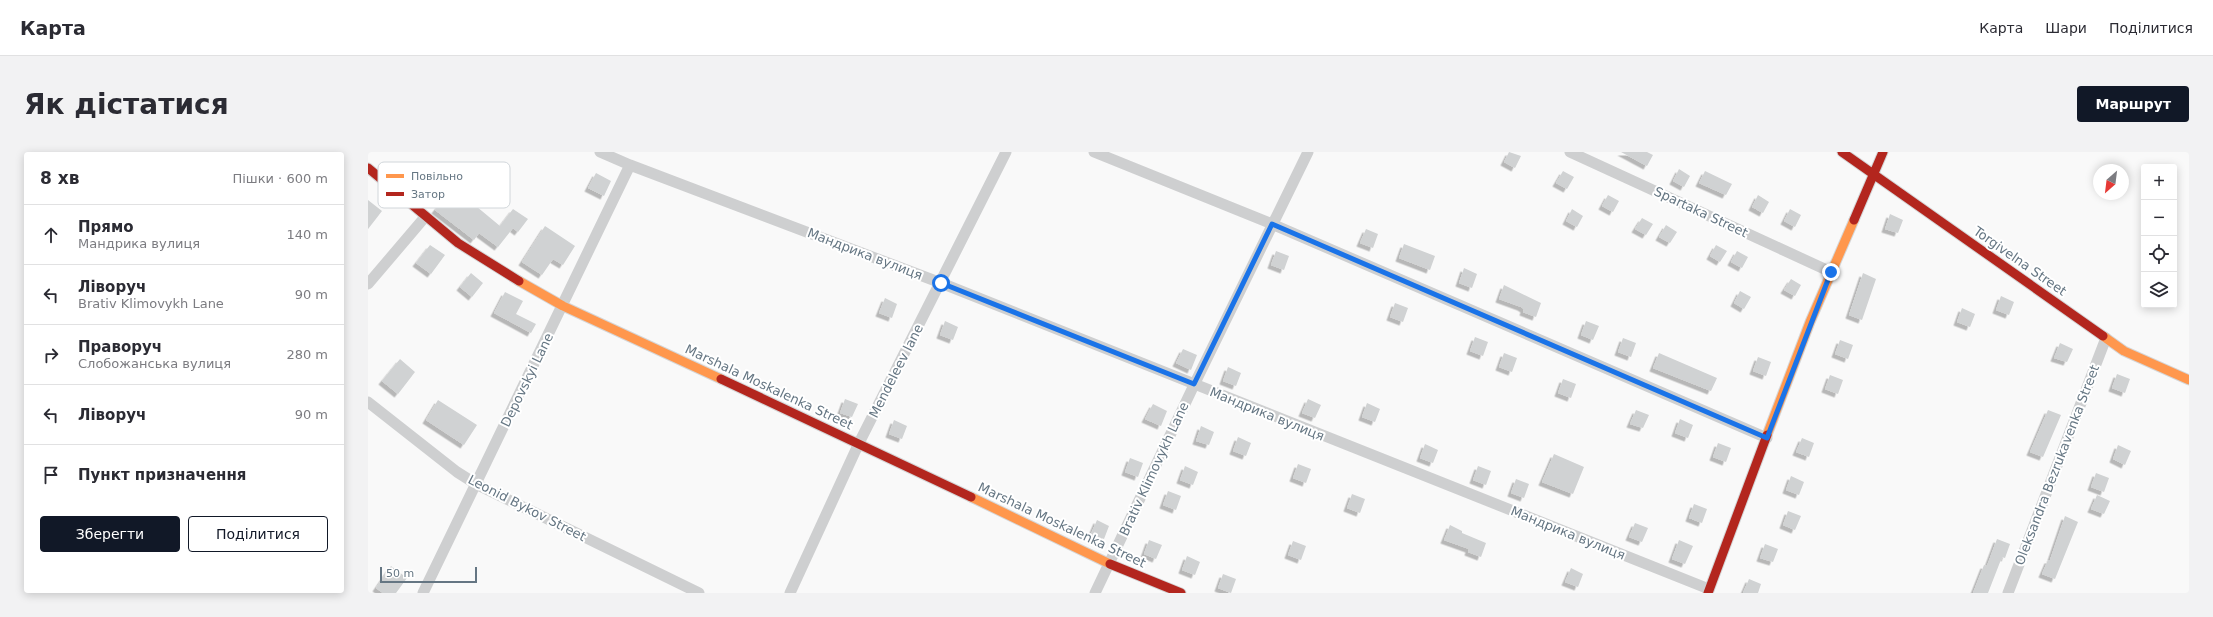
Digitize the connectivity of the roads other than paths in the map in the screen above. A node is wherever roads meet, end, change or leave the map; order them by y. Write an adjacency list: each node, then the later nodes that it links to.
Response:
1 (600, 152): 8 (street, Мандрика вулиця)
2 (1006, 152): 16 (street, Mendeleev lane)
3 (1094, 152): 14 (street)
4 (1308, 152): 14 (street, Brativ Klimovykh Lane)
5 (1570, 152): 15 (street, Spartaka Street)
6 (1842, 152): 10 (street, Torgivelna Street)
7 (1883, 152): 10 (street)
8 (630, 166): 16 (street, Мандрика вулиця); 18 (street, Depovskyi Lane)
9 (368, 168): 11 (street, Marshala Moskalenka Street)
10 (1874, 173): 15 (street); 19 (street, Torgivelna Street)
11 (378, 177)
12 (415, 208): 13 (street, Marshala Moskalenka Street)
13 (425, 217): 17 (street); 18 (street, Marshala Moskalenka Street)
14 (1272, 224): 21 (street, Brativ Klimovykh Lane); 23 (street)
15 (1831, 272): 23 (street)
16 (941, 283): 21 (street, Мандрика вулиця); 24 (street, Mendeleev lane)
17 (368, 284)
18 (563, 306): 24 (street, Marshala Moskalenka Street); 25 (street, Depovskyi Lane)
19 (2106, 338): 20 (street, Torgivelna Street); 33 (street, Oleksandra Bezrukavenka Street)
20 (2189, 380)
21 (1194, 384): 26 (street, Brativ Klimovykh Lane); 27 (street, Мандрика вулиця)
22 (368, 402): 25 (street, Leonid Bykov Street)
23 (1767, 438): 27 (street)
24 (859, 443): 26 (street, Marshala Moskalenka Street); 30 (street, Mendeleev lane)
25 (476, 484): 28 (street, Depovskyi Lane); 29 (street, Leonid Bykov Street)
26 (1109, 564): 31 (street, Brativ Klimovykh Lane); 32 (street, Marshala Moskalenka Street)
27 (1709, 591)
28 (422, 593)
29 (699, 593)
30 (790, 593)
31 (1095, 593)
32 (1181, 593)
33 (2008, 593)

